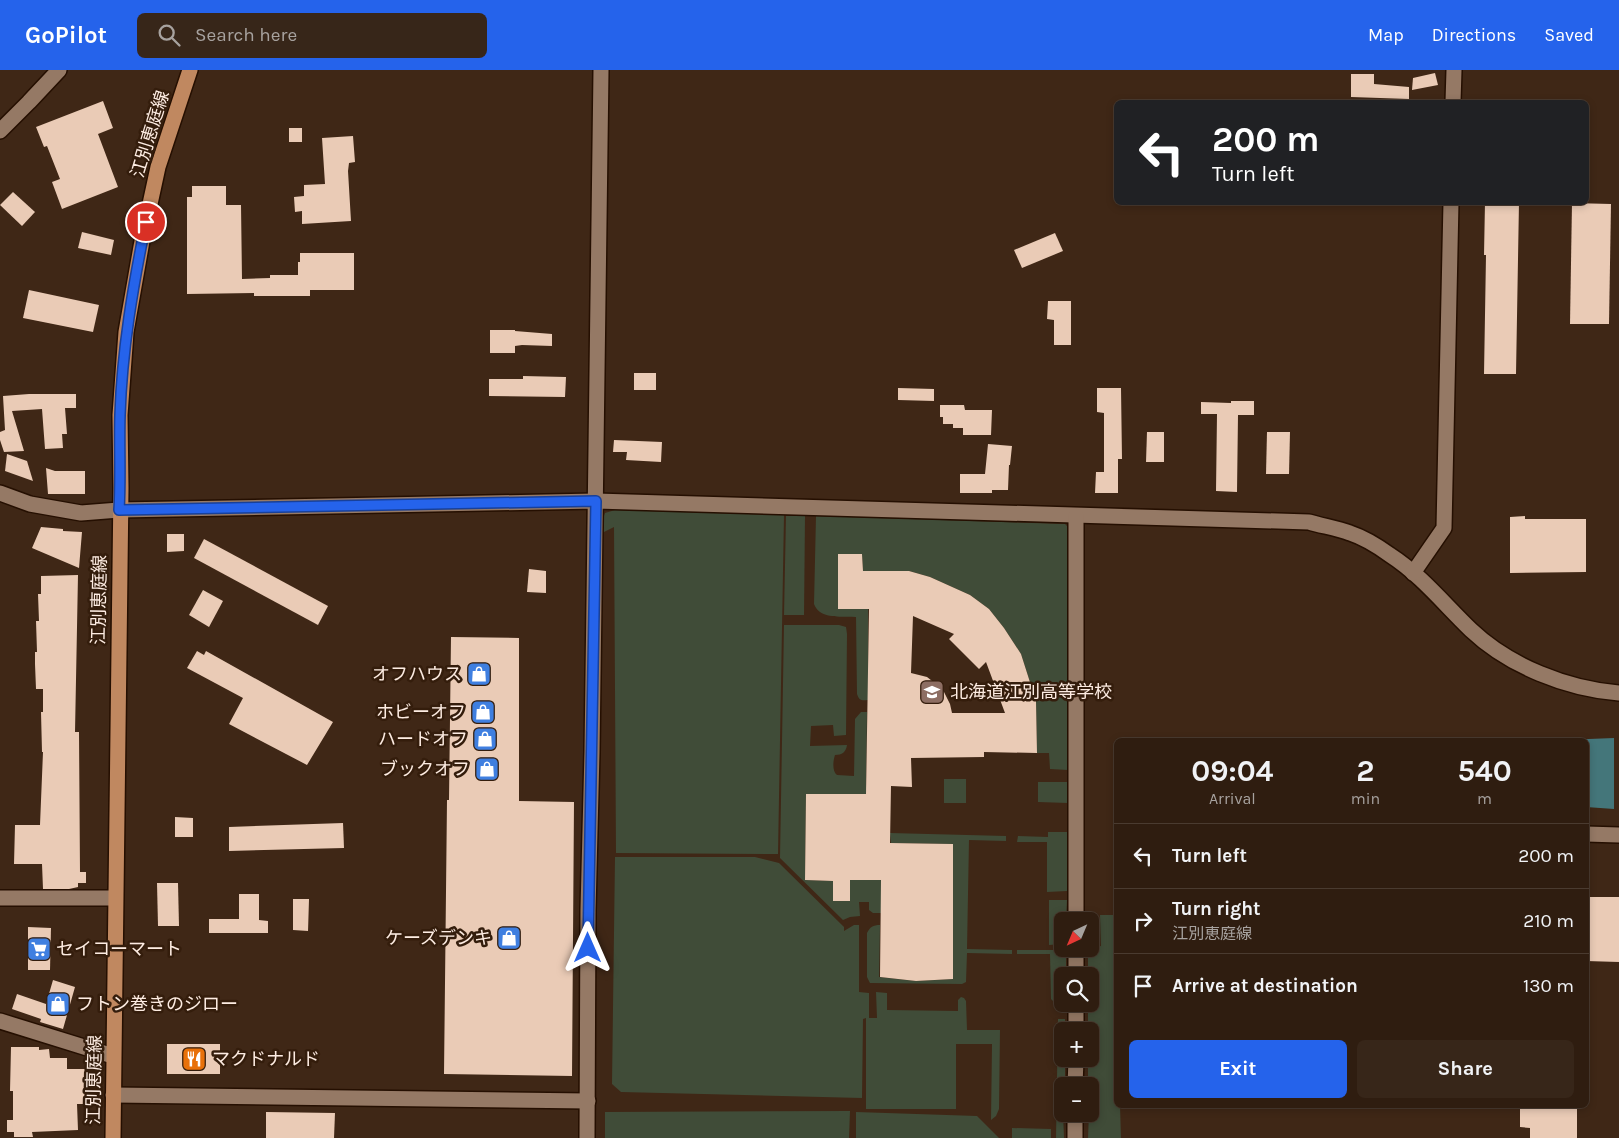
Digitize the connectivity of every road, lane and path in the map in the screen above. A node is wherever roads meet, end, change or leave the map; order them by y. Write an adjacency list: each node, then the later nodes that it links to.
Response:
1 (59, 70): 6 (street)
2 (190, 70): 10 (main road, 江別恵庭線)
3 (601, 70): 9 (street)
4 (1454, 70): 5 (street)
5 (1453, 100)
6 (0, 131)
7 (1451, 205): 12 (street)
8 (0, 493): 10 (street)
9 (596, 501): 10 (street); 11 (street); 22 (street)
10 (119, 510): 17 (main road, 江別恵庭線)
11 (1076, 516): 12 (street); 18 (street)
12 (1413, 573): 13 (street)
13 (1619, 693)
14 (1589, 834): 15 (street)
15 (1619, 835)
16 (0, 898): 17 (street)
17 (115, 898): 20 (main road, 江別恵庭線)
18 (1076, 912)
19 (0, 1022): 20 (street)
20 (113, 1056): 21 (main road, 江別恵庭線)
21 (113, 1095): 22 (street); 24 (main road, 江別恵庭線)
22 (588, 1101): 25 (street)
23 (1076, 1122): 26 (street)
24 (113, 1138)
25 (587, 1138)
26 (1076, 1138)

